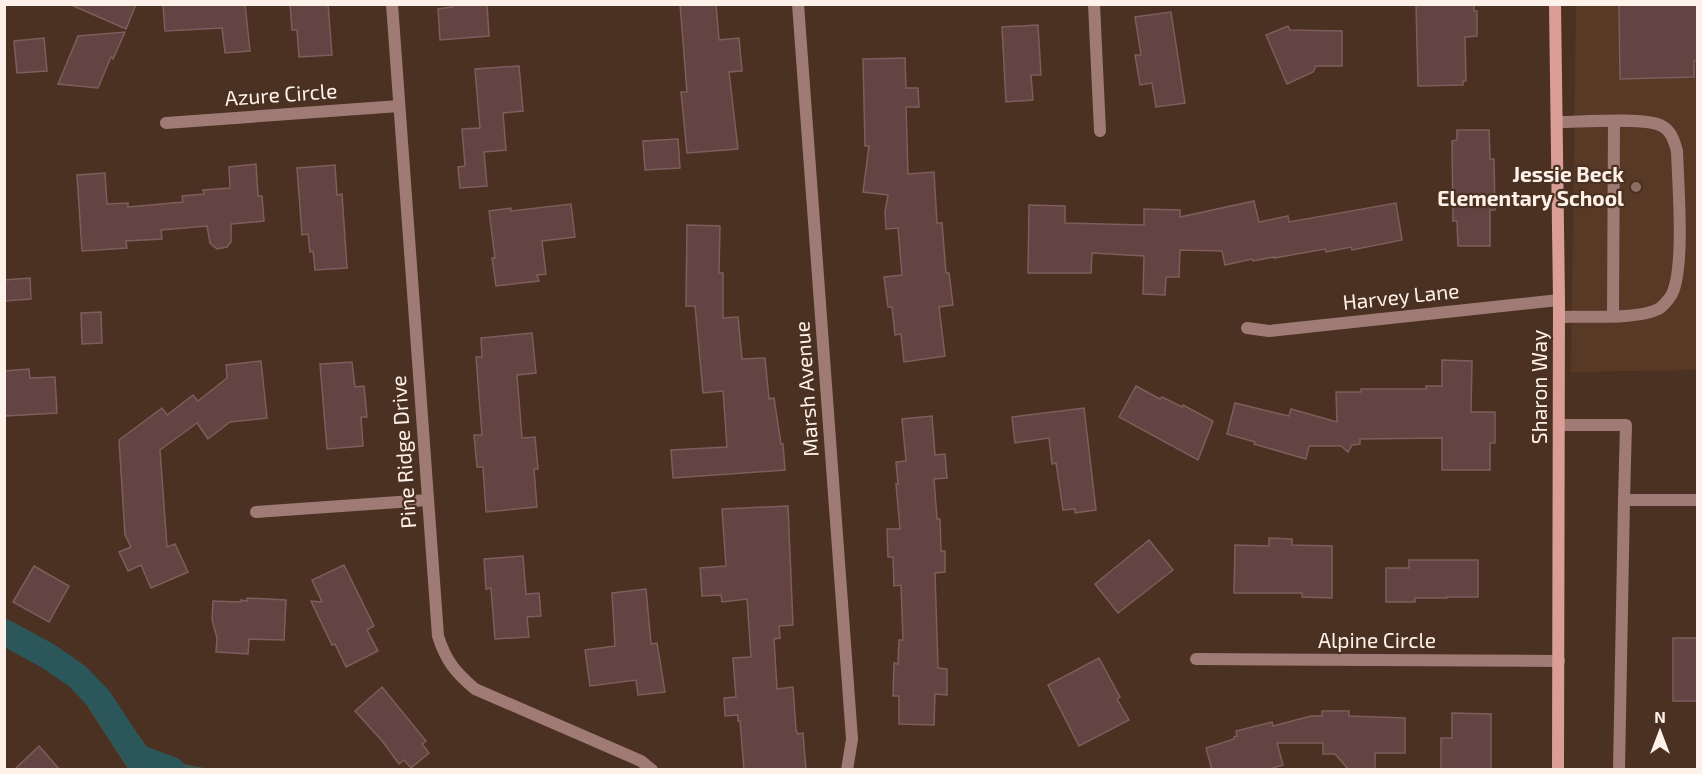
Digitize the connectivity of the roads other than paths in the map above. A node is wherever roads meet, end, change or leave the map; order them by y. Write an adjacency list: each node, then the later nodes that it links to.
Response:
1 (392, 4): 5 (street, Pine Ridge Drive)
2 (798, 4): 22 (street, Marsh Avenue)
3 (1094, 4): 9 (street)
4 (1555, 4): 6 (street, Sharon Way)
5 (399, 106): 8 (street, Azure Circle); 17 (street, Pine Ridge Drive)
6 (1557, 122): 7 (street); 10 (street, Sharon Way)
7 (1614, 122): 11 (street); 11 (street)
8 (166, 123)
9 (1100, 131)
10 (1559, 300): 12 (street, Sharon Way); 13 (street, Harvey Lane)
11 (1613, 315): 12 (street)
12 (1559, 317): 14 (street, Sharon Way)
13 (1247, 328)
14 (1559, 425): 15 (street); 20 (street, Sharon Way)
15 (1624, 500): 16 (street); 24 (street)
16 (1698, 500)
17 (427, 501): 18 (street); 21 (street, Pine Ridge Drive)
18 (256, 512)
19 (1196, 659): 20 (street, Alpine Circle)
20 (1559, 661): 23 (street, Sharon Way)
21 (652, 770)
22 (847, 770)
23 (1558, 770)
24 (1619, 770)

